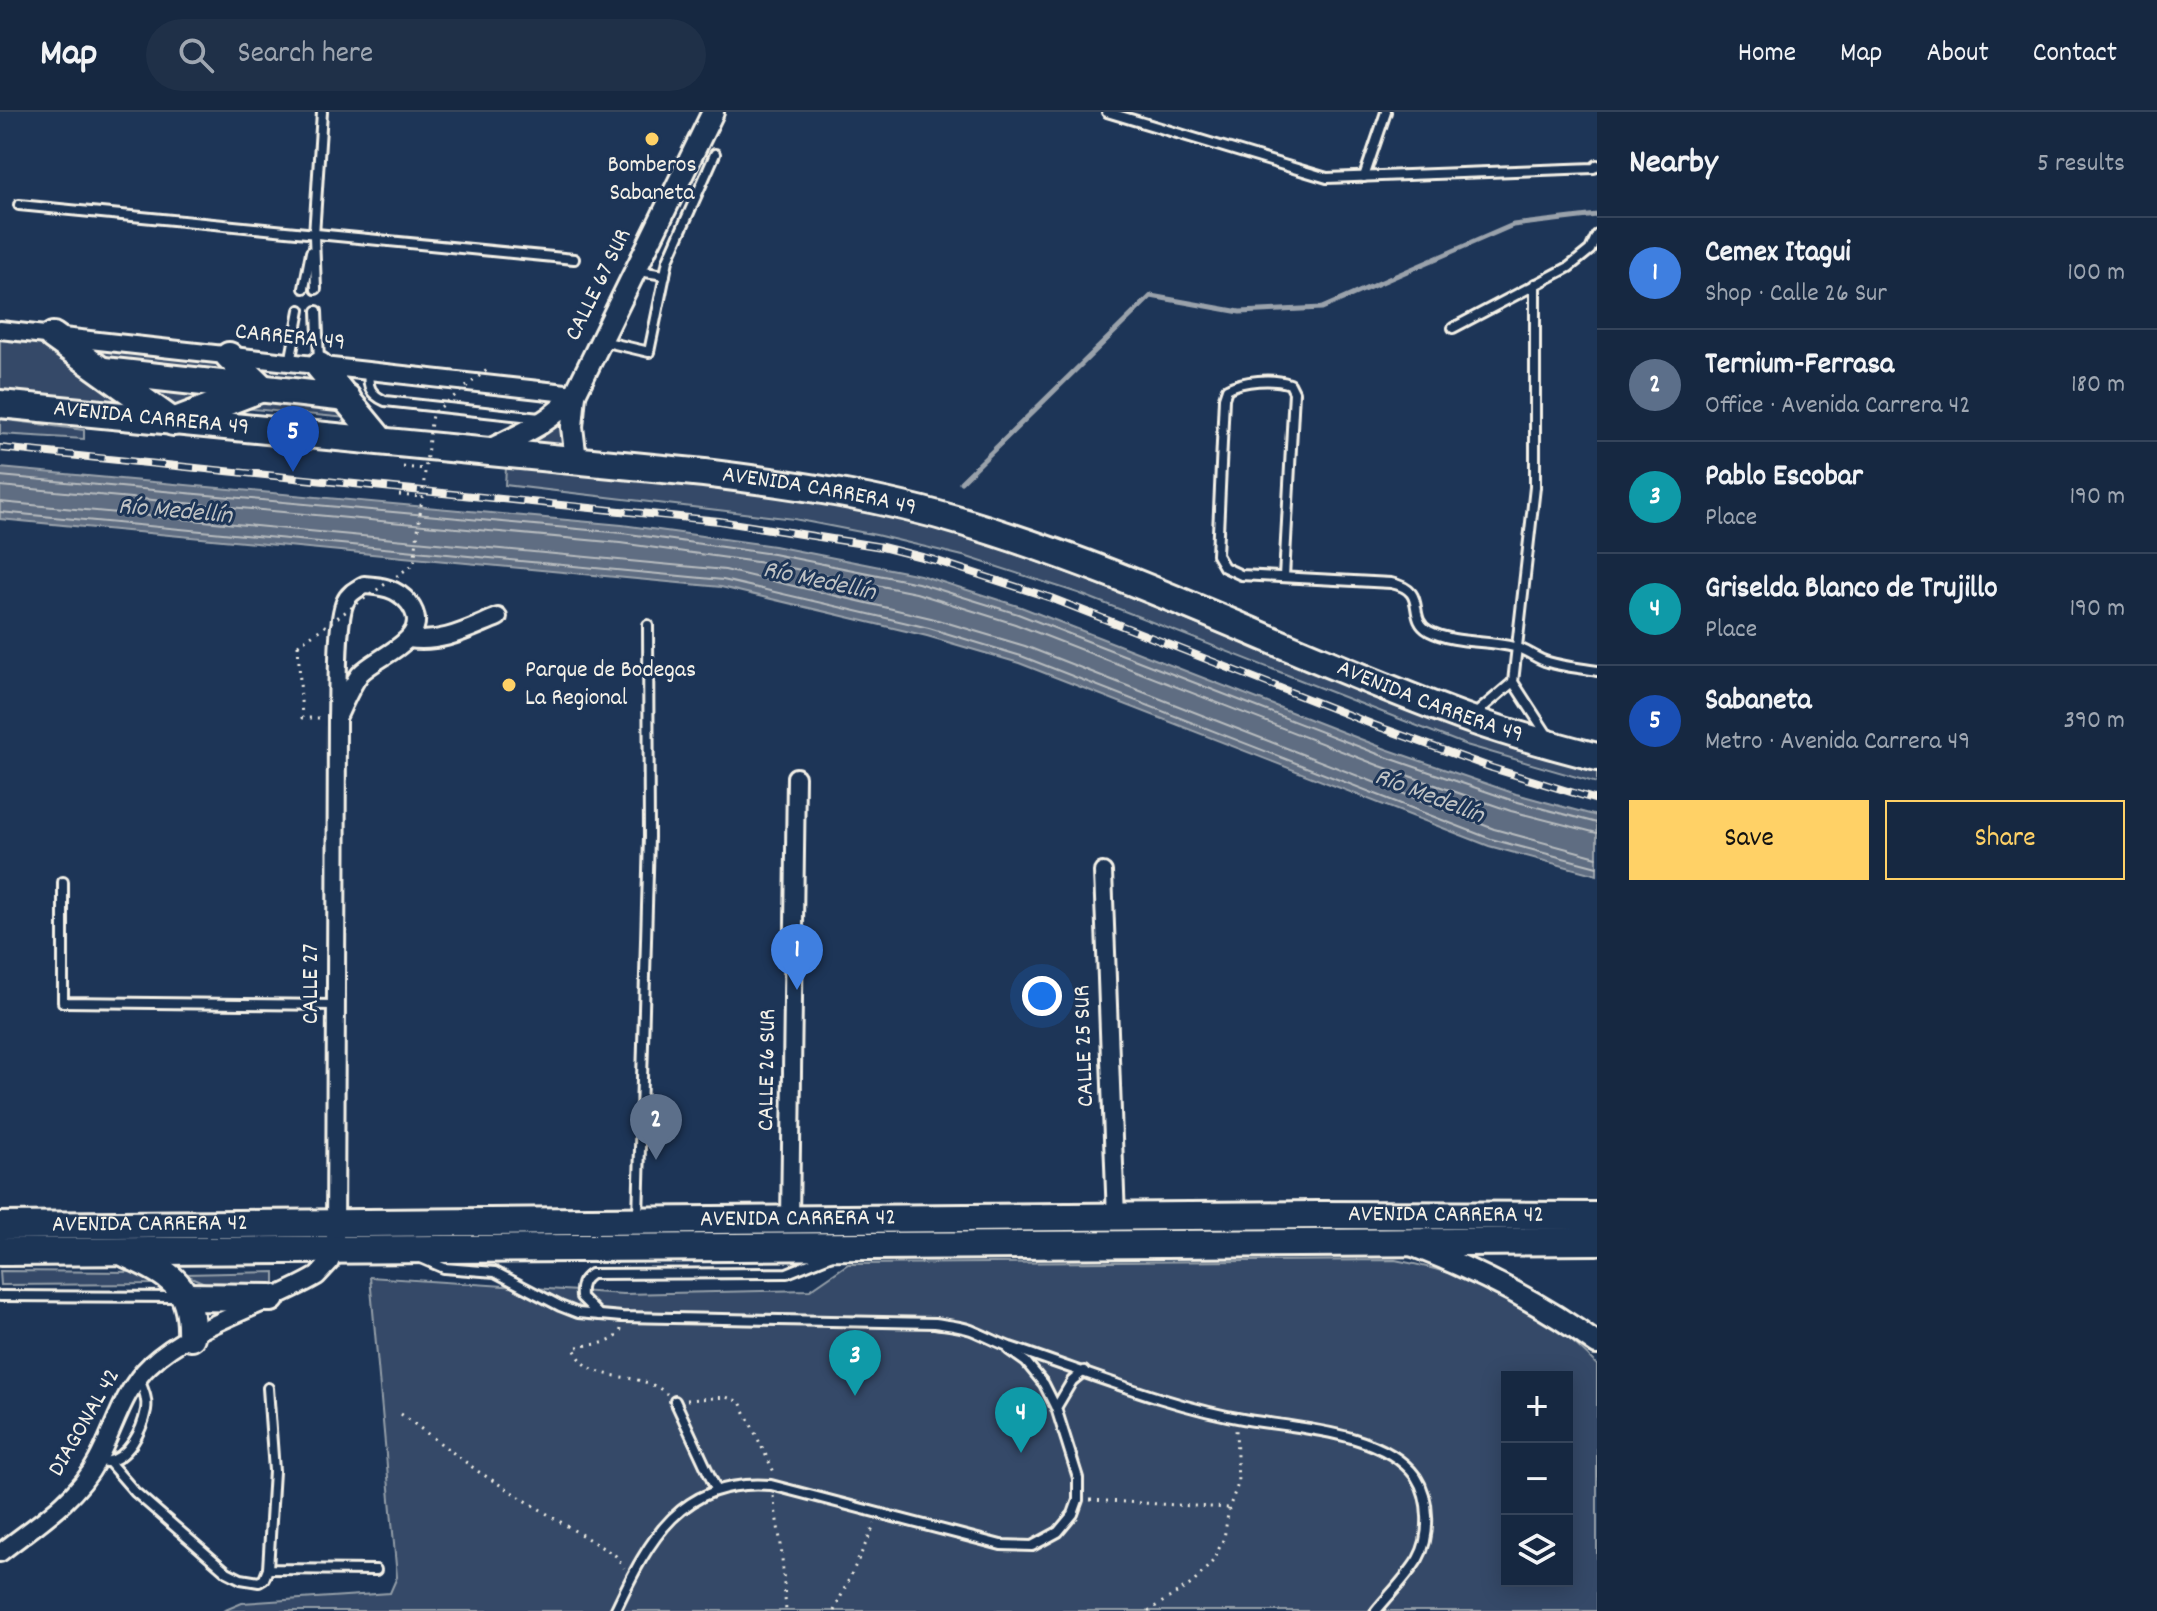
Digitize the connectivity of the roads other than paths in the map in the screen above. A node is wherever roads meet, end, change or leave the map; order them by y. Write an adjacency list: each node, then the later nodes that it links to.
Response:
1 (322, 112): 9 (lane)
2 (713, 112): 12 (street, CALLE 67 SUR)
3 (1107, 112): 7 (lane)
4 (1386, 112): 7 (lane)
5 (715, 154): 13 (lane)
6 (1596, 169): 7 (lane)
7 (1364, 177)
8 (19, 205): 9 (lane)
9 (314, 235): 11 (lane); 15 (lane); 16 (lane)
10 (1597, 235): 14 (lane)
11 (574, 259)
12 (635, 270): 13 (lane); 22 (street, CALLE 67 SUR)
13 (665, 275): 22 (lane)
14 (1535, 284): 19 (lane); 41 (lane)
15 (304, 288)
16 (316, 289)
17 (300, 310): 24 (lane)
18 (317, 311): 25 (lane)
19 (1453, 328)
20 (0, 330): 21 (street, CARRERA 49)
21 (53, 336): 23 (street, CARRERA 49); 26 (highway)
22 (601, 341): 31 (street, CALLE 67 SUR)
23 (229, 356): 24 (street, CARRERA 49); 28 (highway)
24 (290, 363): 25 (street, CARRERA 49)
25 (319, 366): 27 (street, CARRERA 49); 29 (highway)
26 (101, 370): 28 (highway); 33 (highway)
27 (369, 371): 31 (street, CARRERA 49); 32 (lane)
28 (262, 388): 29 (highway); 33 (highway)
29 (347, 398): 34 (highway)
30 (0, 404): 33 (highway, AVENIDA CARRERA 49)
31 (574, 404): 32 (street, CALLE 67 SUR); 36 (street, CALLE 67 SUR)
32 (551, 419): 35 (street, CALLE 67 SUR)
33 (173, 422): 34 (highway, AVENIDA CARRERA 49)
34 (381, 441): 35 (highway, AVENIDA CARRERA 49)
35 (485, 452): 36 (highway, AVENIDA CARRERA 49)
36 (576, 460): 45 (highway, AVENIDA CARRERA 49)
37 (1284, 577): 37 (lane); 41 (lane)
38 (498, 617): 40 (street)
39 (648, 625): 56 (lane)
40 (409, 639): 44 (street, CALLE 27); 44 (street, CALLE 27)
41 (1517, 647): 42 (lane); 43 (lane)
42 (1597, 671)
43 (1513, 682): 45 (lane); 46 (lane)
44 (337, 718): 51 (street, CALLE 27)
45 (1470, 719): 46 (highway, AVENIDA CARRERA 49)
46 (1554, 745): 47 (highway, AVENIDA CARRERA 49)
47 (1597, 757)
48 (796, 777): 55 (street, CALLE 26 SUR)
49 (1103, 872): 53 (street, CALLE 25 SUR)
50 (63, 882): 51 (lane)
51 (336, 1005): 58 (street, CALLE 27)
52 (1597, 1216): 53 (highway, AVENIDA CARRERA 42)
53 (1116, 1218): 54 (highway, AVENIDA CARRERA 42)
54 (957, 1219): 55 (highway, AVENIDA CARRERA 42); 61 (highway)
55 (790, 1220): 56 (highway, AVENIDA CARRERA 42)
56 (638, 1222): 58 (highway, AVENIDA CARRERA 42)
57 (0, 1226): 58 (highway, AVENIDA CARRERA 42)
58 (335, 1237): 63 (highway, AVENIDA CARRERA 42); 64 (highway, AVENIDA CARRERA 42); 68 (street, DIAGONAL 42)
59 (1592, 1239): 60 (highway, AVENIDA CARRERA 42)
60 (1404, 1243): 61 (highway, AVENIDA CARRERA 42); 72 (street)
61 (1043, 1246): 62 (highway, AVENIDA CARRERA 42)
62 (849, 1247): 63 (highway, AVENIDA CARRERA 42); 69 (lane)
63 (394, 1249): 69 (lane)
64 (120, 1251): 65 (highway, AVENIDA CARRERA 42); 67 (highway)
65 (0, 1252)
66 (0, 1296): 67 (lane)
67 (186, 1297): 68 (highway); 70 (highway)
68 (271, 1298): 70 (street, DIAGONAL 42)
69 (600, 1315): 71 (lane)
70 (191, 1337): 74 (street, DIAGONAL 42)
71 (1002, 1344): 73 (lane); 77 (lane)
72 (1597, 1344)
73 (1084, 1371): 77 (lane); 84 (lane)
74 (138, 1378): 78 (street, DIAGONAL 42); 78 (lane)
75 (268, 1388): 81 (lane)
76 (675, 1401): 79 (lane)
77 (1056, 1408): 79 (lane)
78 (103, 1462): 80 (street, DIAGONAL 42); 81 (lane)
79 (716, 1489): 83 (lane)
80 (0, 1553)
81 (268, 1569): 82 (lane)
82 (376, 1570)
83 (615, 1611)
84 (1376, 1611)

